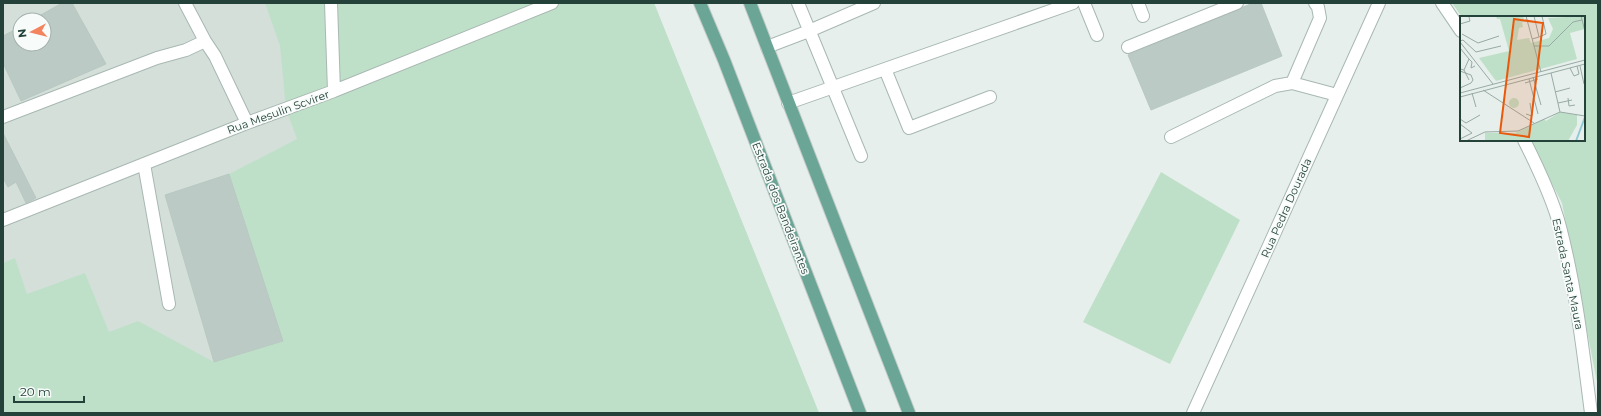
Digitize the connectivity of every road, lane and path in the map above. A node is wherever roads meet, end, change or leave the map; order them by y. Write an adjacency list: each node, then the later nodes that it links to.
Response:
1 (185, 3): 19 (street)
2 (331, 3): 25 (street)
3 (552, 3): 25 (street, Rua Mesulin Scvirer)
4 (700, 3): 37 (main road, Estrada dos Bandeirantes)
5 (750, 3): 20 (main road)
6 (798, 3): 17 (street)
7 (874, 3): 17 (street)
8 (1073, 3): 22 (street)
9 (1084, 3): 18 (street)
10 (1138, 3): 15 (street)
11 (1237, 3): 21 (street)
12 (1315, 3): 23 (street)
13 (1379, 3): 26 (street, Rua Pedra Dourada)
14 (1442, 3): 16 (street)
15 (1143, 16)
16 (1460, 30)
17 (809, 31): 20 (street); 24 (street)
18 (1097, 35)
19 (205, 41): 29 (street); 30 (street)
20 (767, 47): 28 (main road)
21 (1128, 47)
22 (885, 69): 24 (street); 27 (street)
23 (1292, 83): 26 (street); 31 (street)
24 (832, 87): 28 (street); 33 (street)
25 (334, 91): 30 (street, Rua Mesulin Scvirer)
26 (1337, 96): 39 (street, Rua Pedra Dourada)
27 (990, 97)
28 (788, 103): 38 (main road)
29 (3, 117)
30 (246, 123): 34 (street, Rua Mesulin Scvirer)
31 (1171, 137)
32 (1524, 141): 40 (street, Estrada Santa Maura)
33 (862, 156)
34 (144, 164): 35 (street, Rua Mesulin Scvirer); 36 (street)
35 (3, 220)
36 (169, 304)
37 (860, 413)
38 (909, 413)
39 (1193, 413)
40 (1591, 413)

